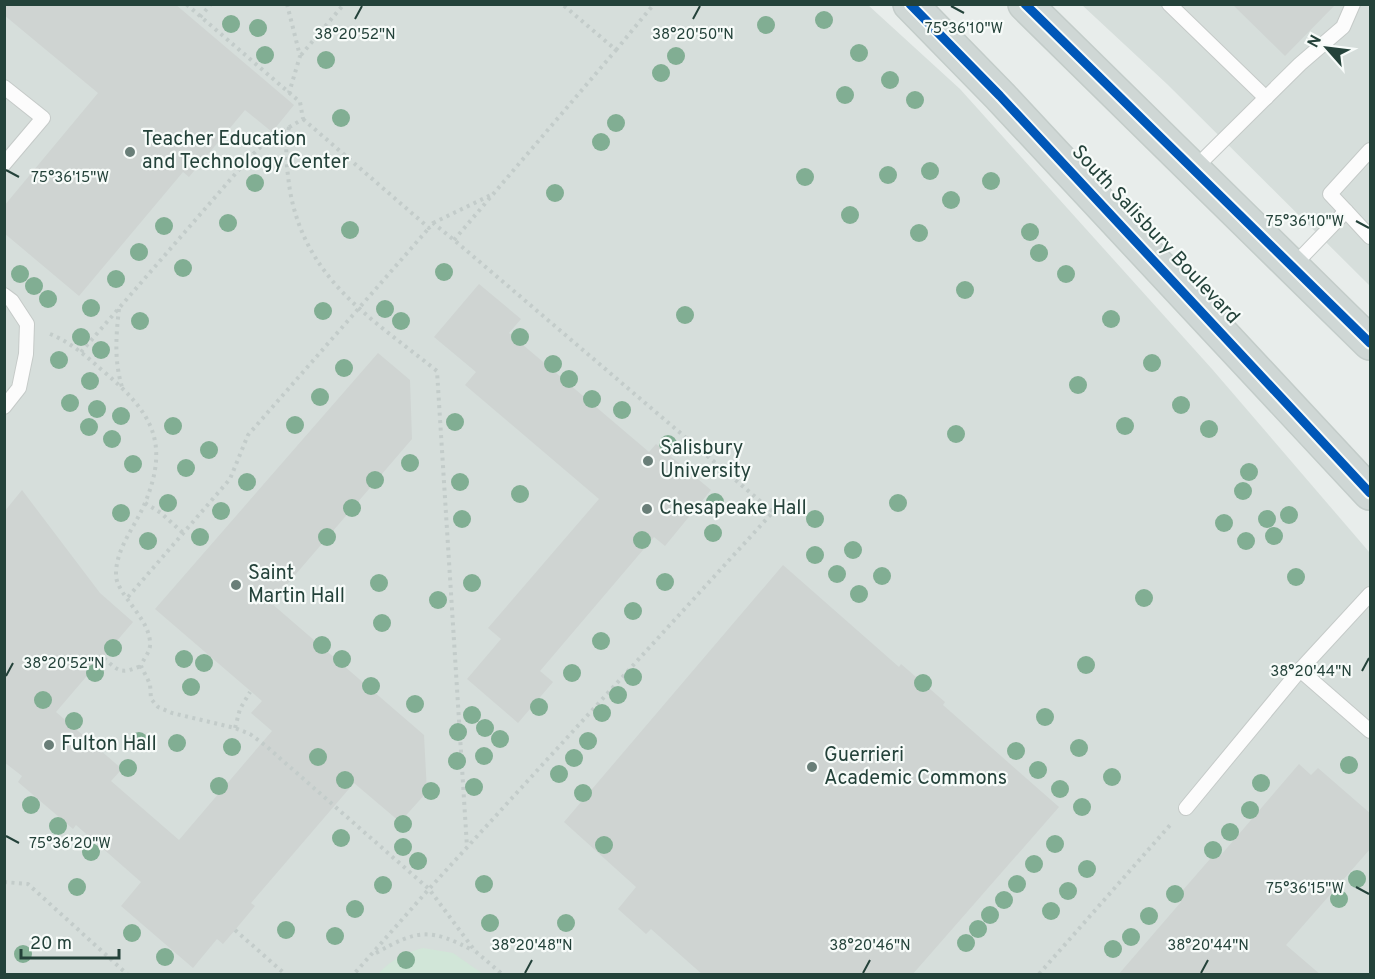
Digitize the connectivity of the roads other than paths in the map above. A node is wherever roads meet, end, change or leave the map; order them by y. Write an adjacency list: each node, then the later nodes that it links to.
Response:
1 (910, 4): 16 (main road, South Salisbury Boulevard)
2 (1026, 4): 9 (main road)
3 (1169, 4): 6 (lane)
4 (1353, 4): 6 (lane)
5 (4, 87): 8 (lane)
6 (1266, 98): 9 (lane)
7 (1371, 150): 10 (lane)
8 (4, 164)
9 (1194, 169): 12 (main road)
10 (1346, 211): 11 (lane); 12 (lane)
11 (1371, 237)
12 (1293, 266): 14 (main road)
13 (4, 295): 15 (lane)
14 (1371, 343)
15 (4, 407)
16 (1371, 493)
17 (1371, 594): 18 (lane)
18 (1300, 670): 19 (lane); 20 (lane)
19 (1371, 731)
20 (1186, 808)

